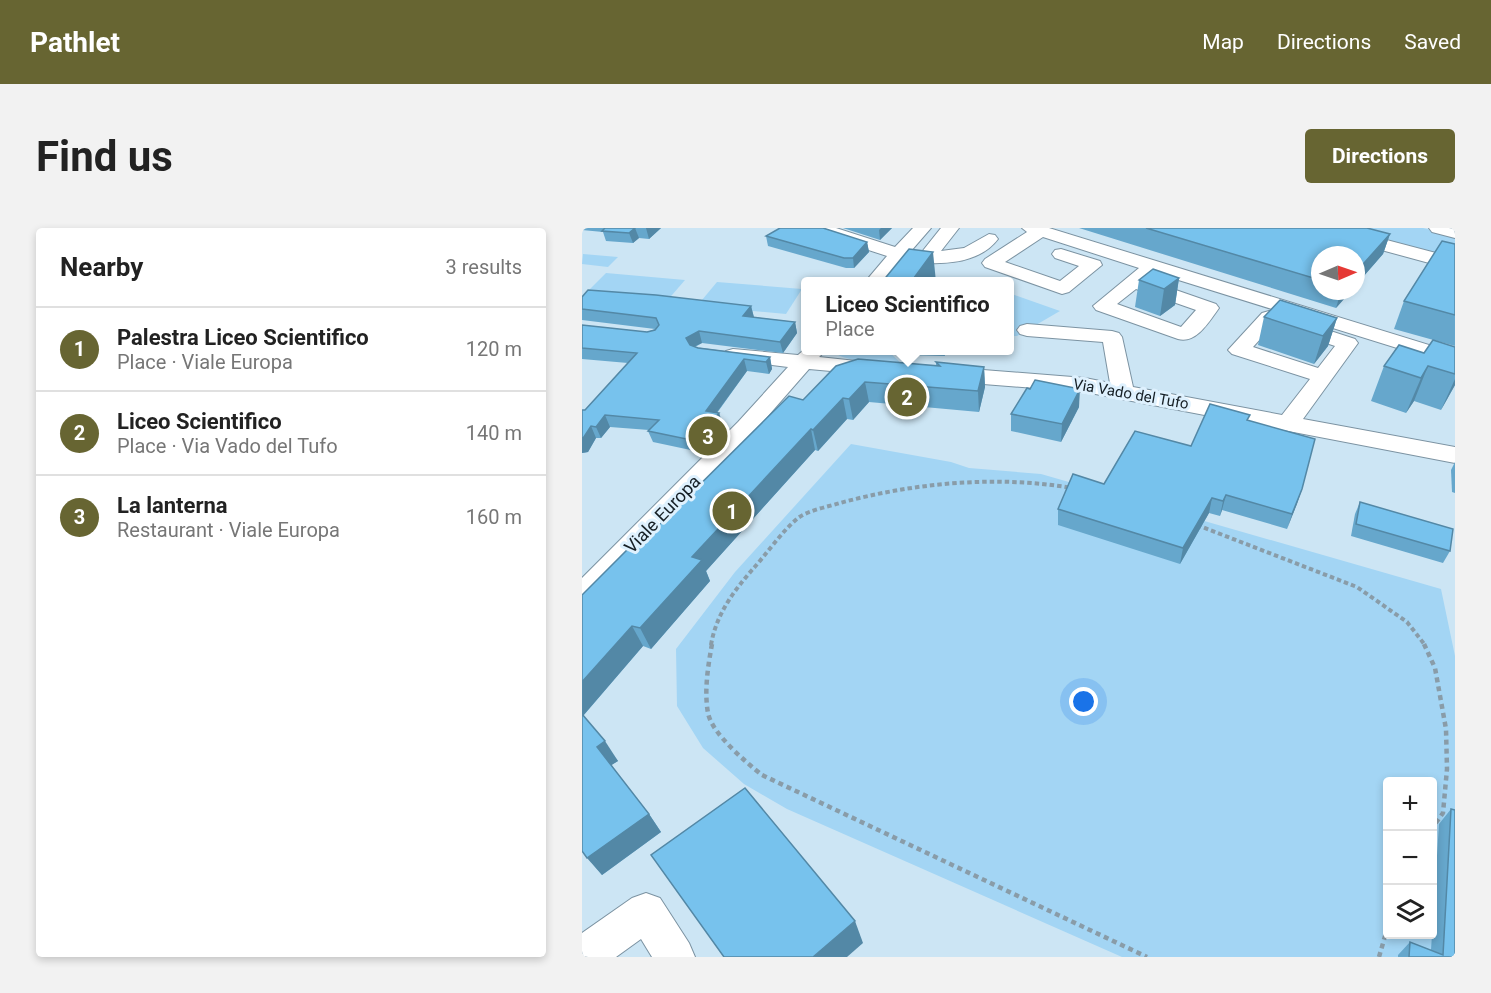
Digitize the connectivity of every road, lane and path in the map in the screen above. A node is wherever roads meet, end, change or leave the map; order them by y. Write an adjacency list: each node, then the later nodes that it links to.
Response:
1 (819, 228): 7 (street)
2 (922, 228): 7 (street)
3 (1321, 228): 9 (street)
4 (949, 229): 5 (street); 8 (street)
5 (996, 233): 8 (street)
6 (1032, 234): 10 (street)
7 (899, 254): 8 (street); 11 (street)
8 (926, 259)
9 (1455, 264)
10 (1153, 266): 12 (street); 16 (street)
11 (878, 277)
12 (1134, 282)
13 (1027, 330): 20 (street)
14 (713, 352): 15 (street)
15 (808, 357): 17 (street); 25 (street, Viale Europa)
16 (1455, 360)
17 (897, 371)
18 (920, 372): 20 (street, Via Vado del Tufo)
19 (1323, 376): 21 (street)
20 (1123, 392): 21 (street, Via Vado del Tufo)
21 (1287, 424): 22 (street, Via Vado del Tufo)
22 (1455, 455)
23 (1078, 489): 30 (path)
24 (1187, 522): 26 (path)
25 (582, 596)
26 (1437, 821)
27 (1384, 939): 31 (path)
28 (582, 957): 29 (street)
29 (675, 957)
30 (1147, 957)
31 (1379, 957)

